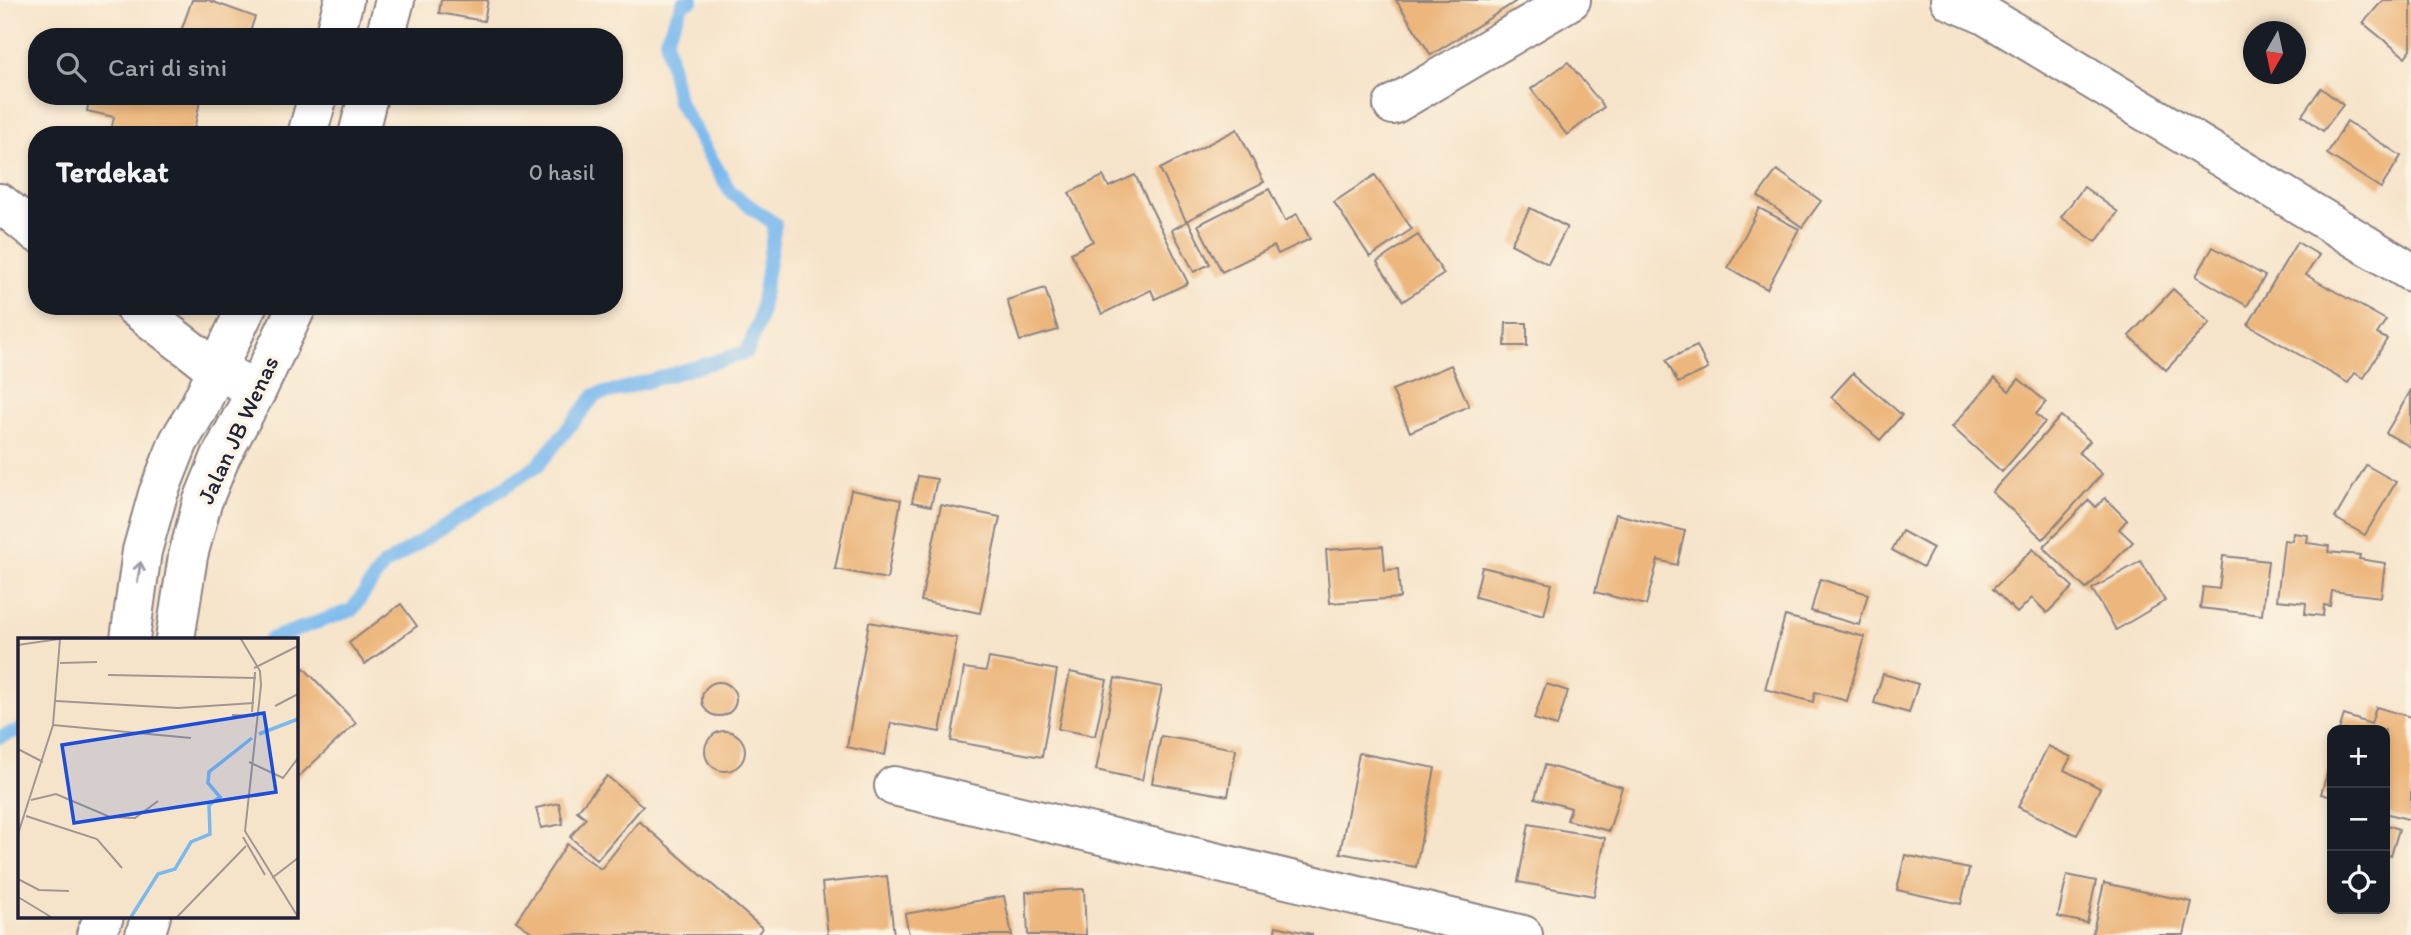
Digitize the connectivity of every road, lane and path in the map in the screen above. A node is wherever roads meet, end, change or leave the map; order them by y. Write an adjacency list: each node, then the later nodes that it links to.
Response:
1 (344, 0): 5 (street)
2 (395, 0): 6 (street)
3 (1571, 0): 9 (street)
4 (1950, 0): 14 (street)
5 (336, 28)
6 (387, 28)
7 (315, 105): 10 (street)
8 (366, 105): 11 (street)
9 (1393, 105)
10 (310, 126)
11 (360, 126)
12 (0, 203): 13 (street)
13 (28, 226)
14 (2411, 272)
15 (145, 315): 18 (street)
16 (243, 315): 18 (street, Jalan JB Wenas)
17 (293, 315): 19 (street, Jalan JB Wenas)
18 (217, 370): 19 (street); 21 (street, Jalan JB Wenas, one-way to 18)
19 (257, 390): 20 (street, Jalan JB Wenas)
20 (174, 637)
21 (131, 638)
22 (894, 786): 25 (street)
23 (101, 924): 24 (street)
24 (150, 930)
25 (1524, 935)

